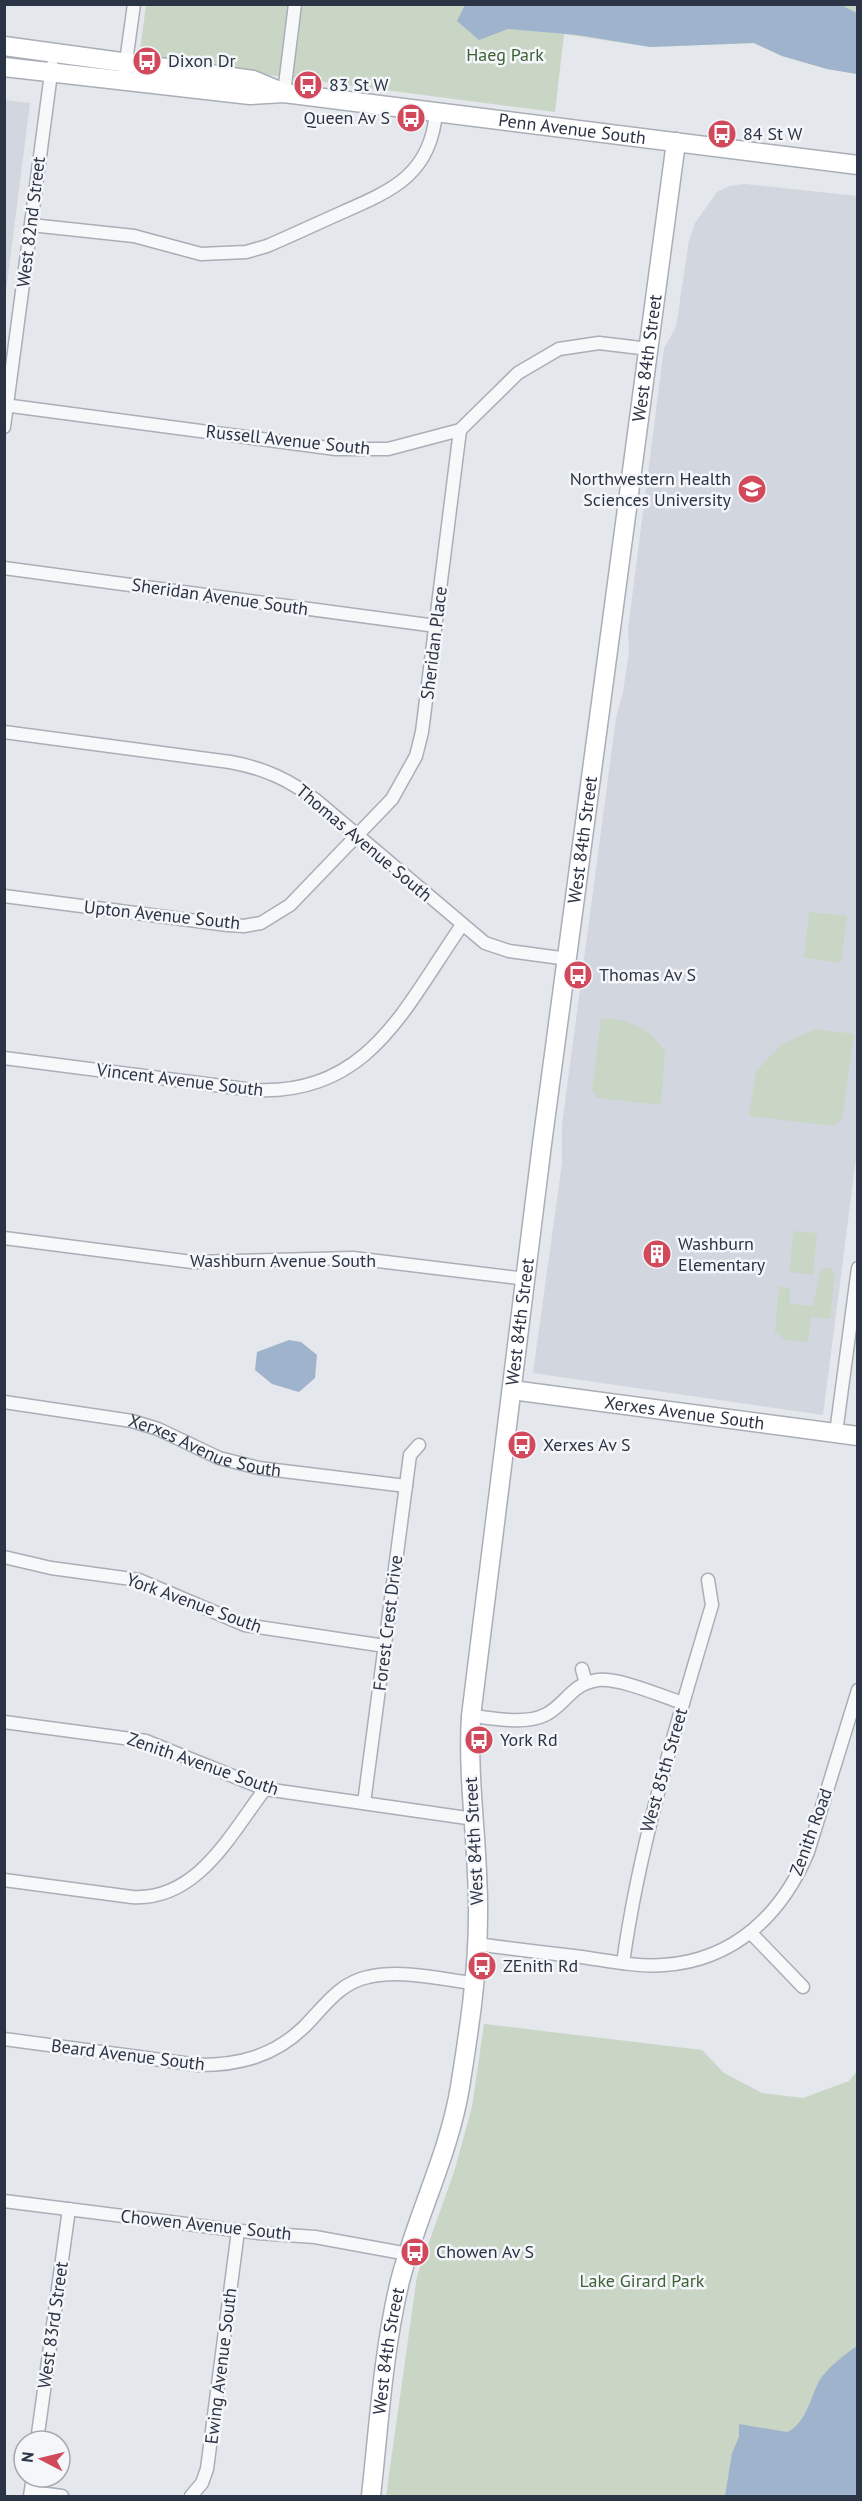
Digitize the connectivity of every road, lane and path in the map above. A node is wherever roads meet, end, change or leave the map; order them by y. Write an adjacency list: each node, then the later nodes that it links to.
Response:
1 (134, 4): 5 (street)
2 (295, 4): 9 (street)
3 (4, 46): 4 (street, Penn Avenue South)
4 (54, 53): 5 (street, Penn Avenue South); 7 (street, West 82nd Street)
5 (126, 62): 8 (street); 9 (street, Penn Avenue South)
6 (4, 67): 7 (street, Penn Avenue South)
7 (51, 73): 8 (street, Penn Avenue South); 13 (street, West 82nd Street)
8 (123, 81): 9 (street, Penn Avenue South)
9 (284, 93): 10 (street, Penn Avenue South)
10 (436, 112): 11 (street, Penn Avenue South); 13 (street)
11 (676, 142): 12 (street, Penn Avenue South); 14 (street, West 84th Street)
12 (858, 165)
13 (31, 225): 15 (street, West 82nd Street)
14 (649, 349): 17 (street, Russell Avenue South); 24 (street, West 84th Street)
15 (6, 405): 16 (street, West 82nd Street); 17 (street, Russell Avenue South)
16 (4, 428)
17 (460, 430): 19 (street, Sheridan Place)
18 (4, 568): 19 (street, Sheridan Avenue South)
19 (436, 626): 21 (street, Sheridan Place)
20 (4, 732): 21 (street, Thomas Avenue South)
21 (358, 835): 22 (street, Upton Avenue South); 23 (street, Thomas Avenue South)
22 (4, 896)
23 (462, 925): 24 (street, Thomas Avenue South); 25 (street, Vincent Avenue South)
24 (568, 959): 28 (street, West 84th Street)
25 (4, 1058)
26 (4, 1238): 28 (street, Washburn Avenue South)
27 (858, 1268): 29 (street)
28 (526, 1279): 30 (street, West 84th Street)
29 (853, 1343): 32 (street)
30 (512, 1390): 32 (street, Xerxes Avenue South); 43 (street, West 84th Street)
31 (4, 1402): 35 (street, Xerxes Avenue South)
32 (836, 1433): 33 (street, Xerxes Avenue South)
33 (858, 1436)
34 (419, 1445): 35 (street, Forest Crest Drive)
35 (406, 1486): 38 (street, Forest Crest Drive)
36 (4, 1557): 38 (street, York Avenue South)
37 (708, 1580): 42 (street, West 85th Street)
38 (385, 1646): 47 (street, Forest Crest Drive)
39 (582, 1669): 40 (street)
40 (586, 1683): 42 (street); 43 (street)
41 (858, 1690): 45 (street, Zenith Road)
42 (683, 1703): 52 (street, West 85th Street)
43 (471, 1716): 48 (street, West 84th Street)
44 (4, 1722): 46 (street, Zenith Avenue South)
45 (852, 1727): 50 (street, Zenith Road)
46 (265, 1789): 47 (street, Zenith Avenue South); 49 (street)
47 (364, 1803): 48 (street, Zenith Avenue South)
48 (474, 1819): 51 (street, West 84th Street)
49 (4, 1880)
50 (750, 1932): 52 (street, Zenith Road); 54 (street)
51 (477, 1944): 52 (street, Zenith Road); 53 (street, West 84th Street)
52 (623, 1963)
53 (473, 1983): 55 (street, Beard Avenue South); 59 (street, West 84th Street)
54 (803, 1987)
55 (4, 2039)
56 (4, 2201): 57 (street, Chowen Avenue South)
57 (69, 2209): 58 (street, Chowen Avenue South); 60 (street, West 83rd Street)
58 (238, 2231): 59 (street, Chowen Avenue South); 63 (street, Ewing Avenue South)
59 (408, 2254): 64 (street, West 84th Street)
60 (39, 2429)
61 (30, 2494): 62 (street)
62 (62, 2496)
63 (191, 2496)
64 (370, 2496)

